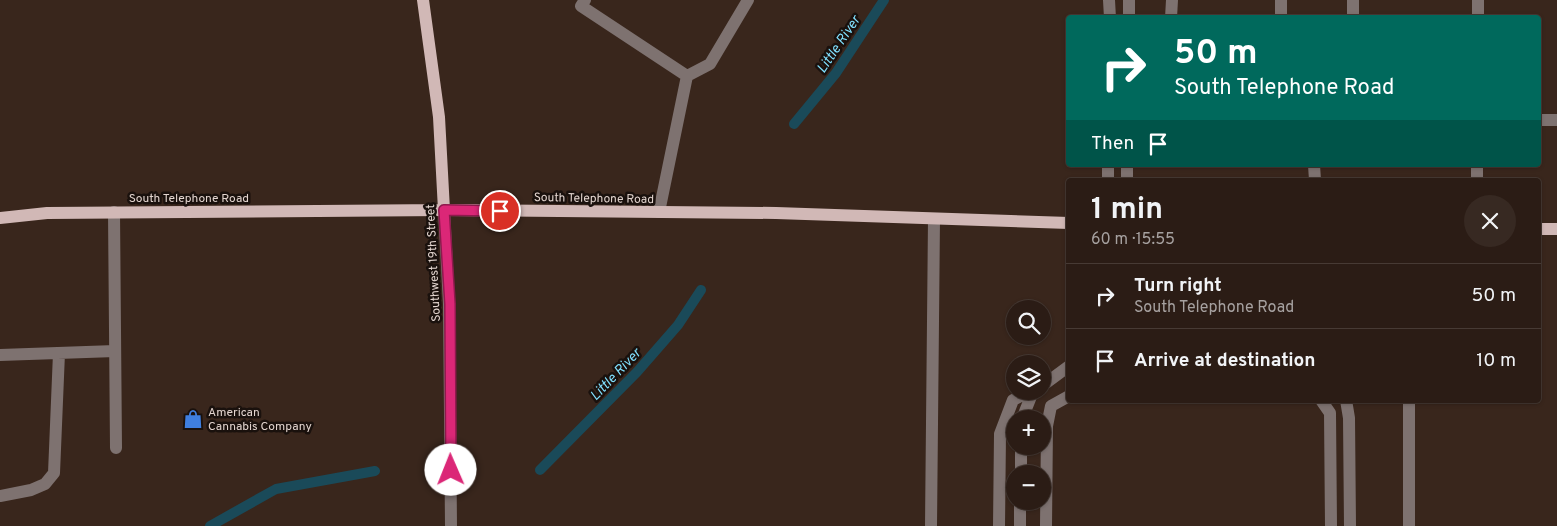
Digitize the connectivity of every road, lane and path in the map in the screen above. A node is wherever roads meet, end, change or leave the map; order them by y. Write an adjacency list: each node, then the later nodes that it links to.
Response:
1 (423, 0): 19 (main road, Southwest 19th Street)
2 (748, 0): 16 (street)
3 (1109, 0): 10 (street)
4 (1129, 0): 11 (street)
5 (1172, 0): 12 (street)
6 (1281, 0): 13 (street)
7 (1353, 0): 14 (street)
8 (1478, 0): 15 (street)
9 (582, 2): 16 (street)
10 (1110, 15)
11 (1129, 15)
12 (1171, 15)
13 (1281, 15)
14 (1353, 15)
15 (1478, 15)
16 (687, 76): 21 (street)
17 (1541, 120): 18 (street)
18 (1557, 120)
19 (444, 210): 20 (main road, South Telephone Road); 21 (main road, South Telephone Road); 40 (street, Southwest 19th Street)
20 (114, 212): 22 (main road, South Telephone Road); 27 (street)
21 (659, 212): 23 (main road, South Telephone Road)
22 (0, 218)
23 (934, 219): 24 (main road, South Telephone Road); 41 (street)
24 (1066, 223)
25 (1541, 229): 26 (main road)
26 (1557, 229)
27 (115, 351): 28 (street); 37 (street)
28 (58, 353): 29 (street); 38 (street)
29 (0, 355)
30 (1066, 368): 31 (street)
31 (1051, 380)
32 (1066, 398): 44 (street)
33 (1013, 400): 42 (street)
34 (1322, 403): 45 (street)
35 (1346, 403): 46 (street)
36 (1409, 403): 47 (street)
37 (116, 448)
38 (0, 496)
39 (1020, 510): 43 (street)
40 (451, 526)
41 (931, 526)
42 (999, 526)
43 (1020, 526)
44 (1046, 526)
45 (1331, 526)
46 (1350, 526)
47 (1409, 526)

